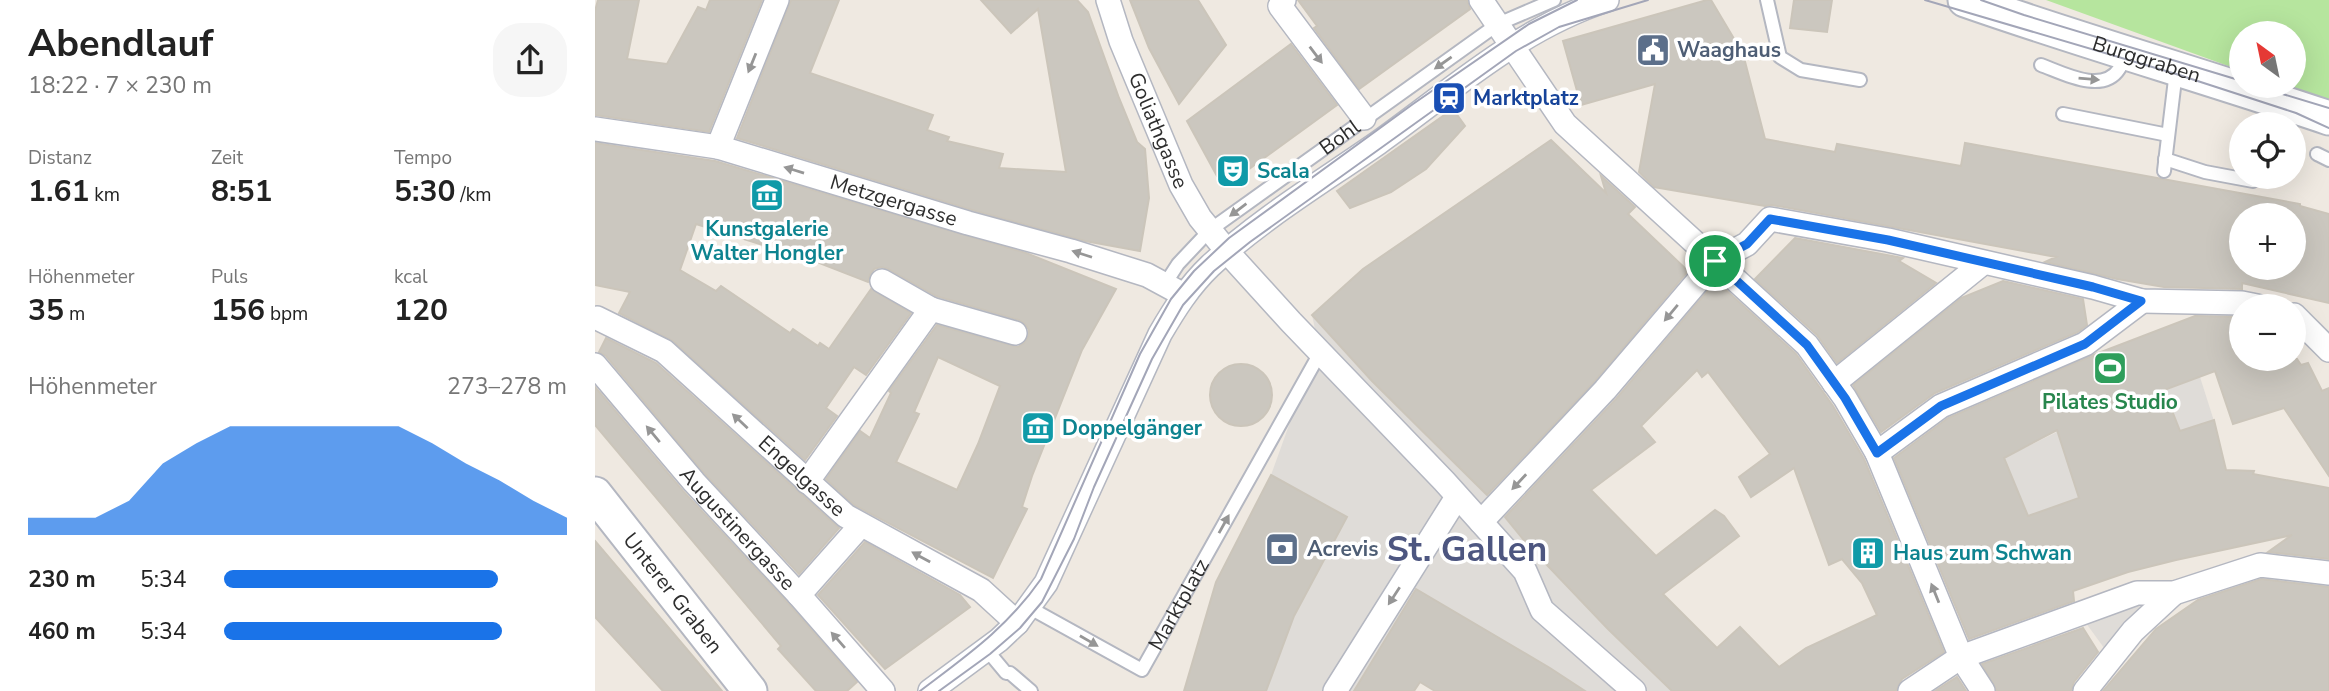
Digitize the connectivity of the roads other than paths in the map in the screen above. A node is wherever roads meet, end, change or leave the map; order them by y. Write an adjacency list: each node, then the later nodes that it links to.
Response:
1 (777, 0): 22 (street, one-way to 22)
2 (1094, 0): 11 (street)
3 (1108, 0): 11 (street, Goliathgasse)
4 (1284, 0): 18 (street, one-way to 18)
5 (1481, 0): 10 (street)
6 (1554, 0): 10 (lane, Bohl)
7 (1607, 0): 12 (street, Bohl)
8 (1767, 0): 16 (lane)
9 (1965, 0): 13 (main road, Burggraben)
10 (1498, 24): 12 (street); 18 (lane, Bohl, one-way to 18)
11 (1121, 40): 24 (street, Goliathgasse)
12 (1513, 45): 25 (street, Bohl); 26 (street)
13 (2125, 53): 14 (lane, one-way to 13); 15 (main road, Burggraben)
14 (2041, 65)
15 (2177, 69): 19 (main road, Burggraben); 21 (lane)
16 (1860, 80)
17 (2063, 114): 21 (lane)
18 (1364, 118): 24 (lane, Bohl, one-way to 24)
19 (2329, 118)
20 (595, 129): 22 (street, Metzgergasse)
21 (2168, 135): 23 (lane)
22 (718, 147): 29 (street, Metzgergasse, one-way to 22)
23 (2229, 176)
24 (1210, 230): 25 (street, Goliathgasse); 29 (lane, Bohl)
25 (1227, 251): 29 (street); 37 (street, Goliathgasse)
26 (1715, 261): 27 (street); 39 (street); 44 (street, one-way to 44)
27 (1983, 263): 30 (street); 39 (street)
28 (882, 281): 32 (street)
29 (1175, 296): 49 (street)
30 (2141, 301): 31 (street); 40 (street)
31 (2229, 303)
32 (931, 309): 35 (street); 41 (street)
33 (596, 322): 41 (street, Engelgasse, one-way to 33)
34 (2306, 327): 36 (street)
35 (1015, 333)
36 (2329, 350)
37 (1320, 353): 43 (street, Goliathgasse); 49 (lane, Marktplatz, one-way to 37)
38 (595, 365): 48 (street, Augustinergasse, one-way to 38)
39 (1834, 383): 40 (street)
40 (1877, 453): 51 (street, one-way to 40)
41 (807, 482): 45 (street, Engelgasse)
42 (595, 494): 52 (main road, Unterer Graben)
43 (1457, 497): 44 (street, Goliathgasse); 56 (street, one-way to 56)
44 (1481, 522): 57 (street, Goliathgasse)
45 (861, 525): 48 (street); 49 (street, Engelgasse, one-way to 45)
46 (2329, 573): 47 (street)
47 (2174, 593): 51 (street); 60 (street)
48 (799, 595): 53 (street, Augustinergasse, one-way to 48)
49 (1024, 615): 50 (street)
50 (986, 649): 54 (street); 55 (lane)
51 (1961, 657): 58 (street); 59 (street)
52 (750, 691)
53 (883, 691)
54 (930, 691)
55 (1031, 691)
56 (1335, 691)
57 (1634, 691)
58 (1910, 691)
59 (1983, 691)
60 (2085, 691)

